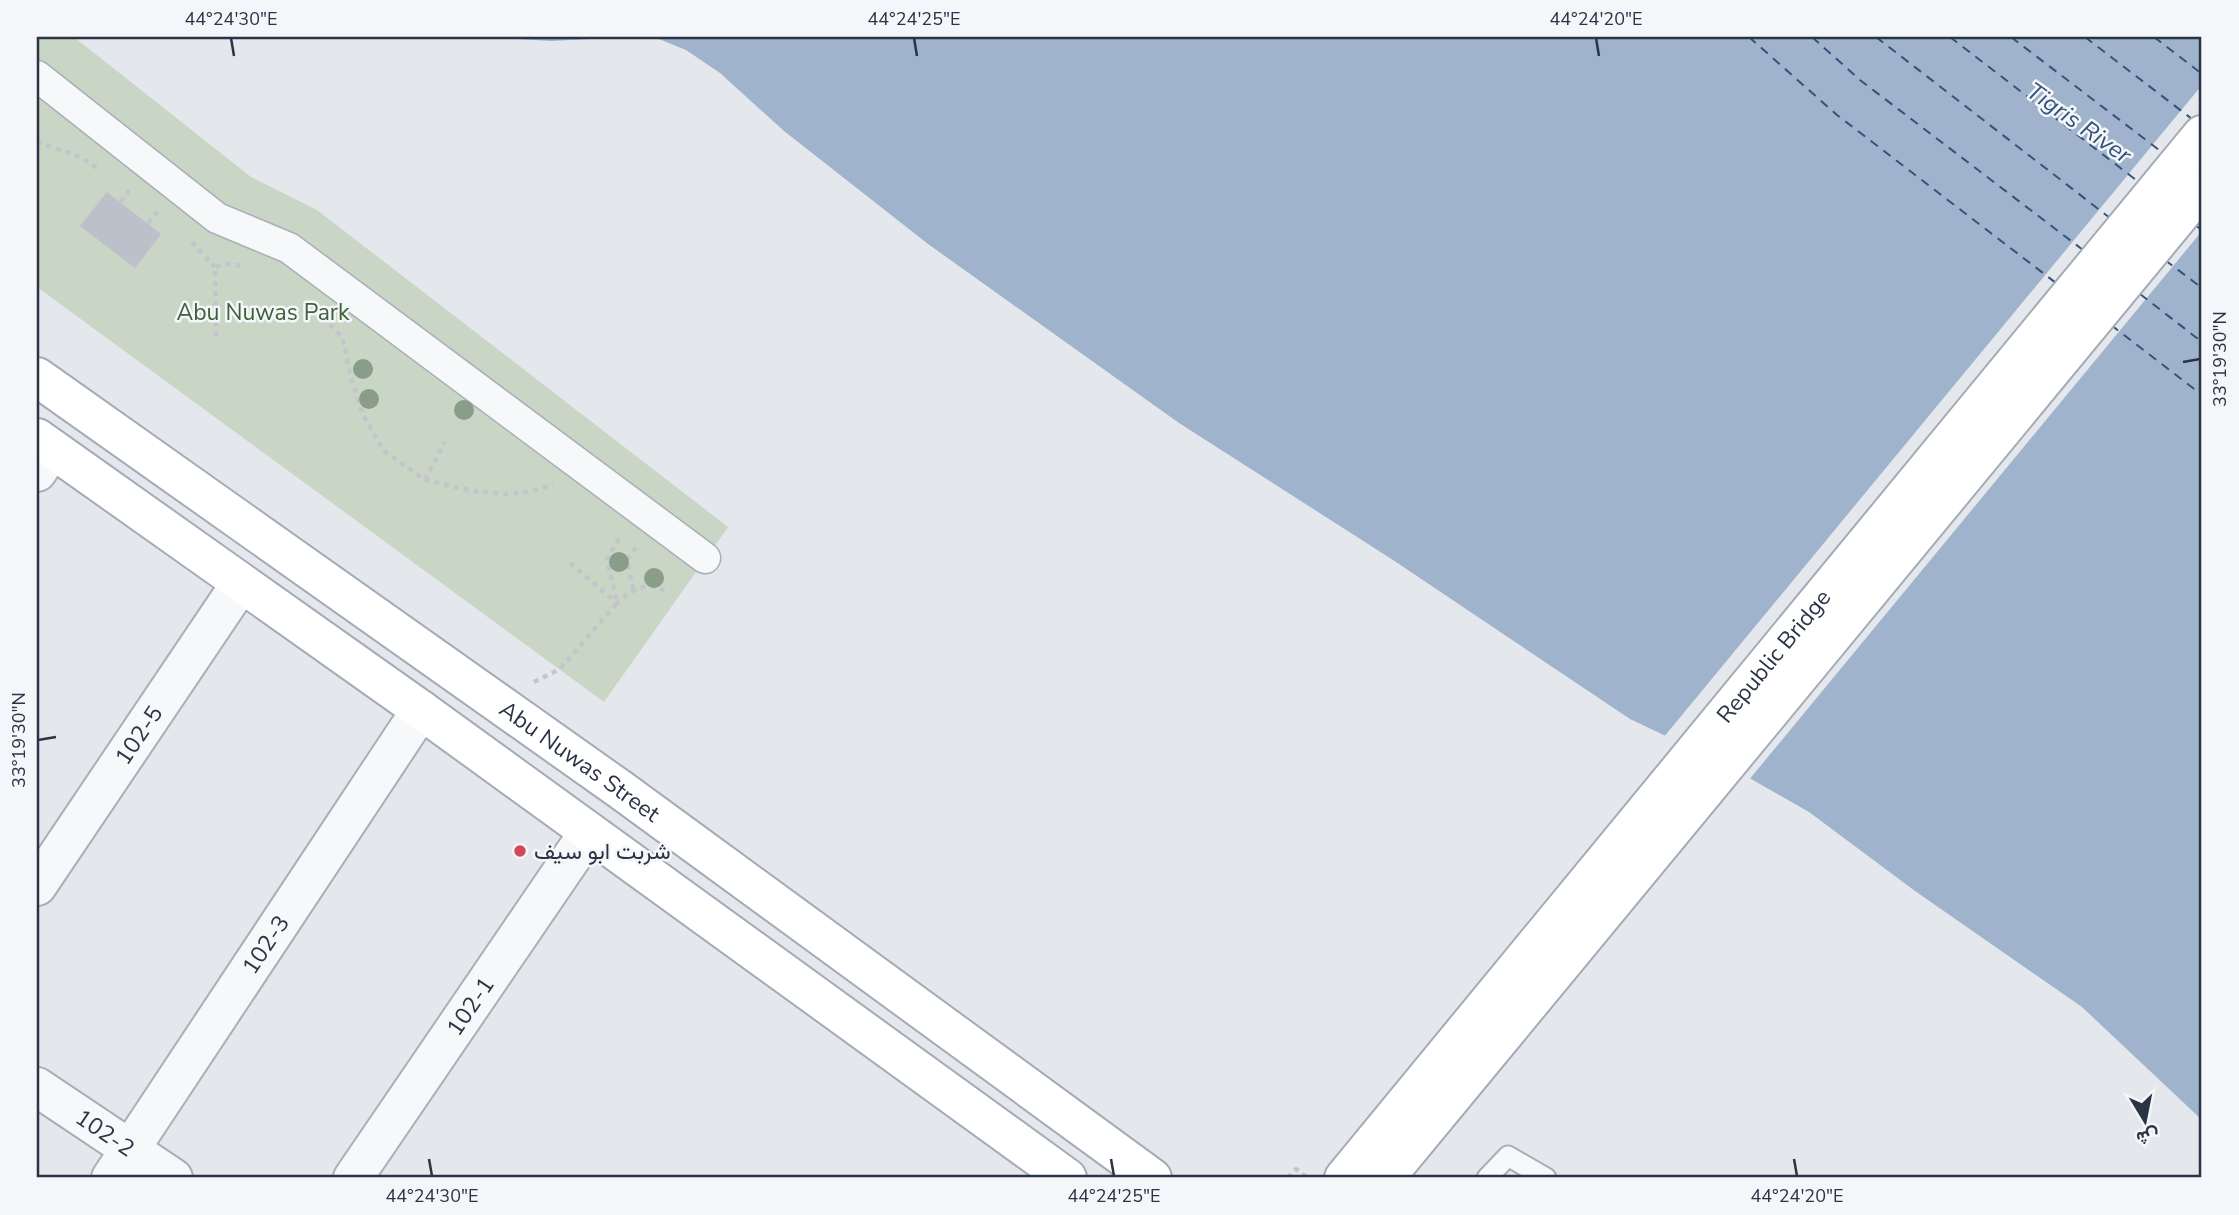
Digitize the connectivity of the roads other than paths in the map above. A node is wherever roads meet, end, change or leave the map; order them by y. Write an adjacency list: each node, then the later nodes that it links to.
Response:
1 (37, 76): 6 (street)
2 (2202, 135): 17 (main road, Republic Bridge)
3 (2202, 188): 18 (main road, Republic Bridge)
4 (37, 376): 16 (main road, Abu Nuwas Street)
5 (42, 453): 7 (main road)
6 (705, 558)
7 (241, 583): 8 (main road); 10 (street, 102-5)
8 (421, 710): 9 (main road); 12 (street, 102-3)
9 (589, 832): 14 (street, 102-1); 15 (main road)
10 (37, 886)
11 (37, 1087): 12 (street, 102-2)
12 (120, 1164): 13 (street, 102-2)
13 (173, 1178)
14 (353, 1178)
15 (1067, 1178)
16 (1152, 1178)
17 (1345, 1178)
18 (1385, 1178)
19 (1487, 1178): 20 (lane)
20 (1546, 1178)

